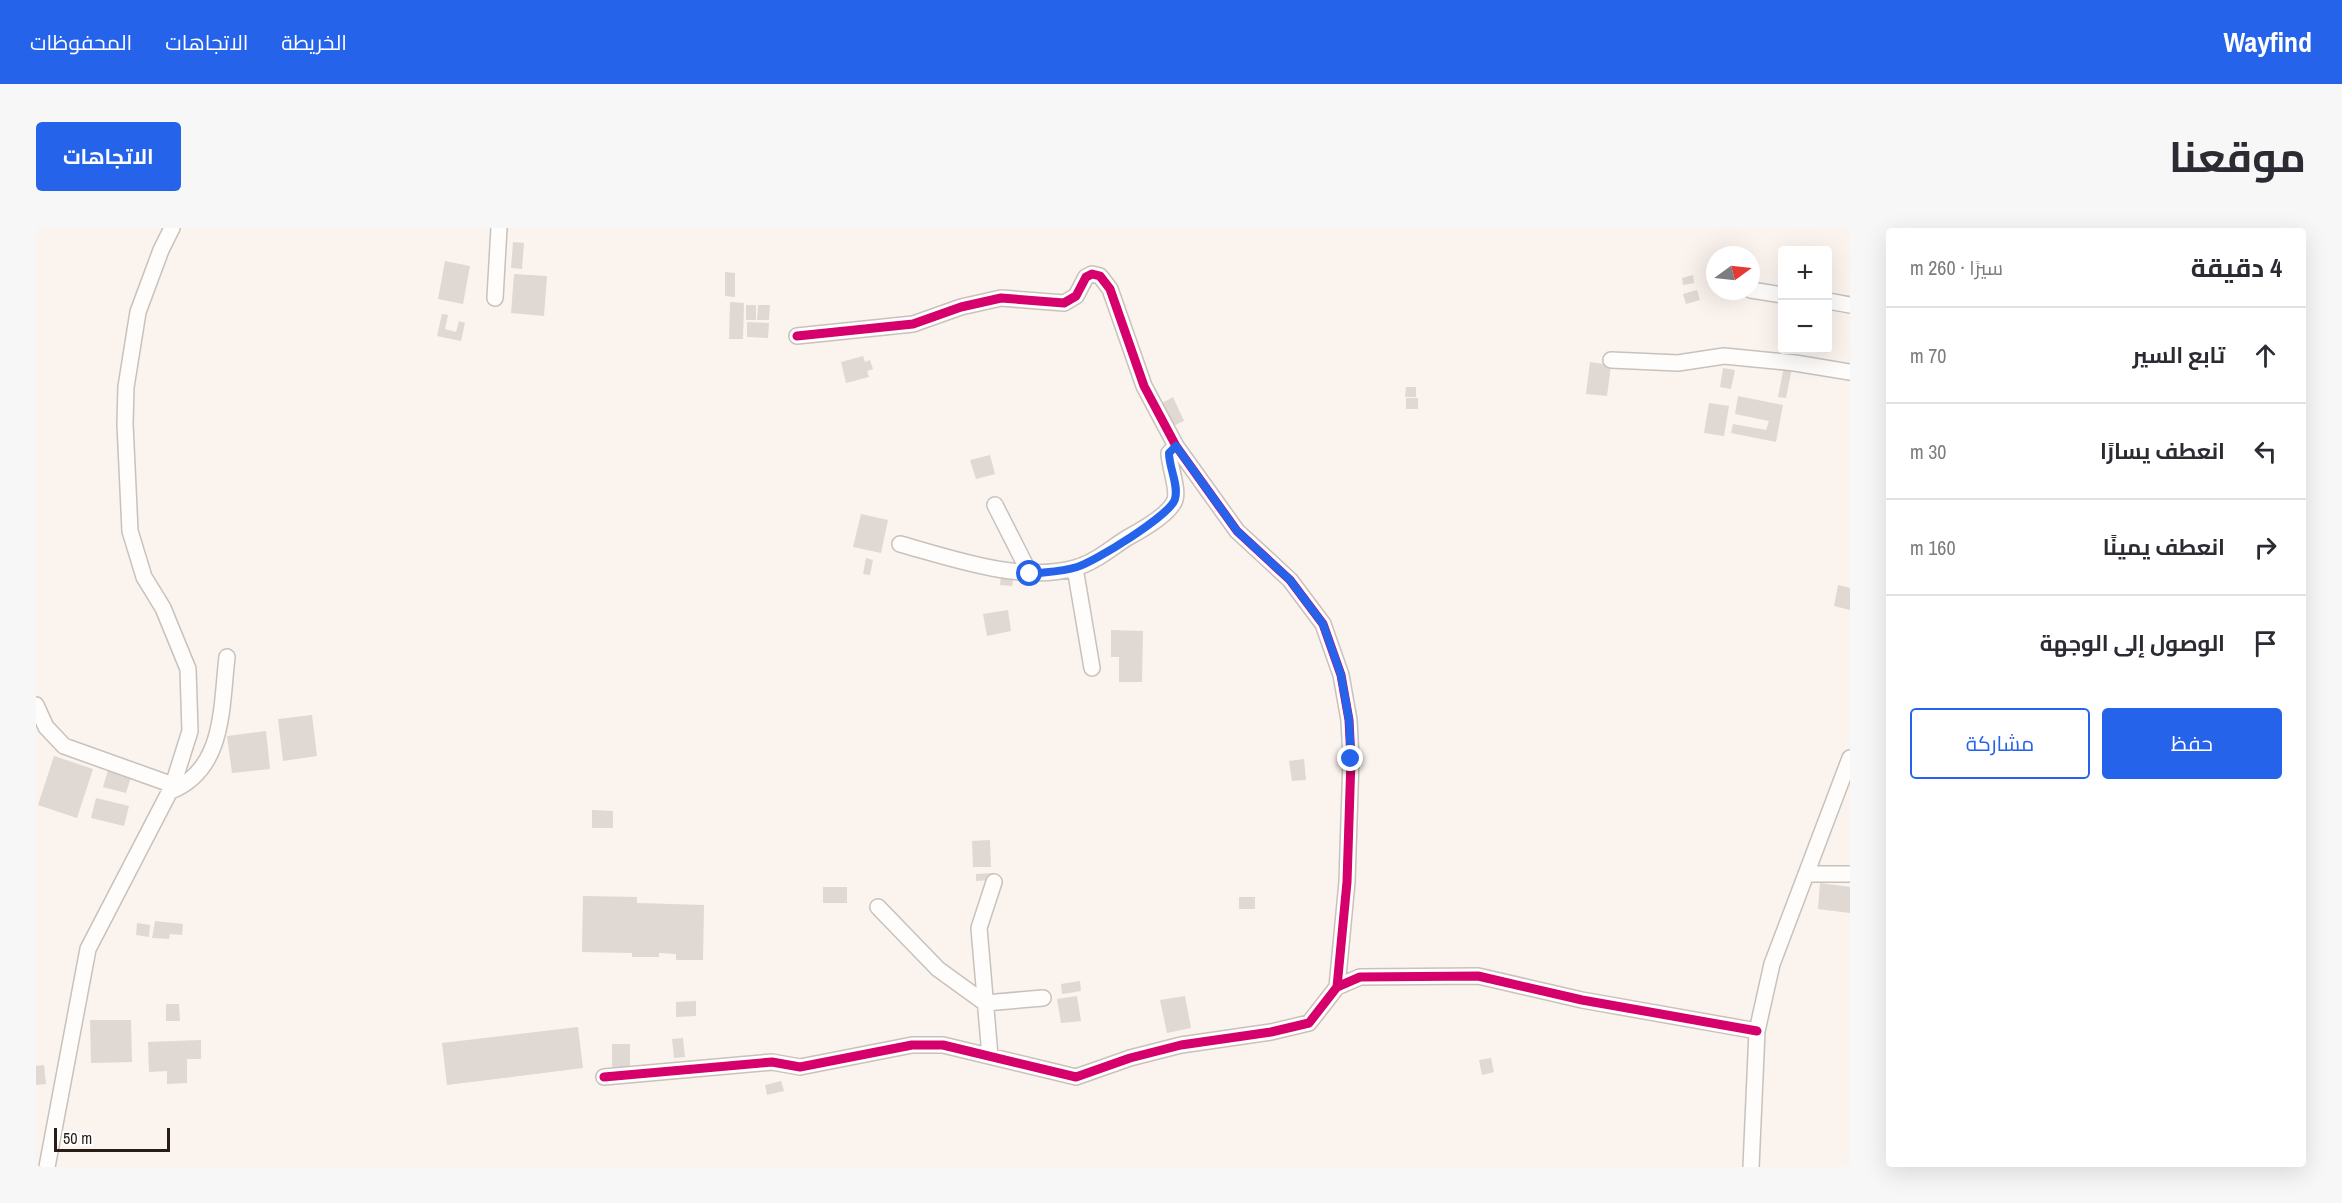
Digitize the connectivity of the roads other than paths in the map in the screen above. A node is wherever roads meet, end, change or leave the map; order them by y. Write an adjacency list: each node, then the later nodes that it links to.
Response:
1 (172, 228): 20 (street)
2 (499, 228): 5 (street)
3 (1760, 291): 4 (street)
4 (1778, 294)
5 (495, 298)
6 (1832, 302): 7 (street)
7 (1850, 305)
8 (797, 336): 11 (street)
9 (1611, 360): 10 (street)
10 (1850, 372)
11 (1176, 446): 14 (street); 25 (street)
12 (995, 505): 15 (street)
13 (900, 544): 15 (street)
14 (1075, 568): 15 (street); 17 (street)
15 (1030, 574)
16 (227, 657): 20 (street)
17 (1092, 668)
18 (36, 705): 20 (street)
19 (1850, 758): 21 (street)
20 (172, 788): 31 (street)
21 (1806, 874): 22 (street); 28 (street)
22 (1850, 874)
23 (994, 882): 27 (street)
24 (878, 907): 27 (street)
25 (1338, 987): 28 (street); 29 (street)
26 (1043, 998): 27 (street)
27 (985, 1003): 29 (street)
28 (1757, 1031): 32 (street)
29 (990, 1056): 30 (street)
30 (604, 1077)
31 (47, 1167)
32 (1751, 1167)

